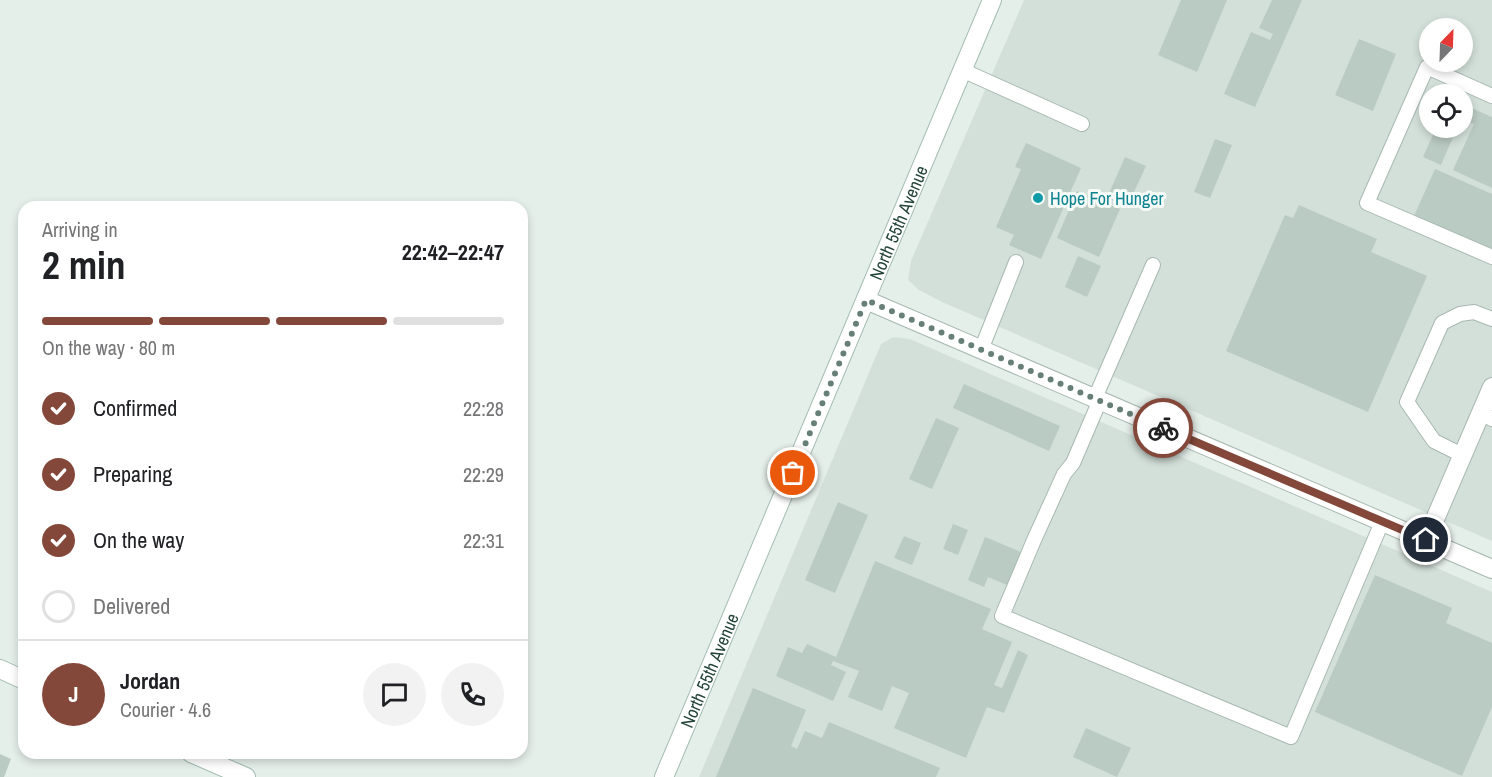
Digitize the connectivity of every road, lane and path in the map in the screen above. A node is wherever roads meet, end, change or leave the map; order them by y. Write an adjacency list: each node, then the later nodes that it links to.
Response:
1 (992, 0): 2 (street, North 55th Avenue)
2 (962, 70): 4 (lane); 8 (street, North 55th Avenue)
3 (1492, 96): 5 (lane)
4 (1082, 124)
5 (1492, 257)
6 (1016, 262): 10 (lane)
7 (1153, 265): 12 (lane)
8 (866, 300): 10 (street); 22 (street, North 55th Avenue)
9 (1492, 319): 14 (lane)
10 (981, 350): 12 (street)
11 (1492, 387): 13 (street)
12 (1097, 399): 15 (street); 15 (lane)
13 (1486, 416): 14 (street)
14 (1462, 456): 16 (street)
15 (1382, 522): 16 (street)
16 (1426, 540): 17 (street)
17 (1492, 569)
18 (0, 669): 19 (street)
19 (18, 677)
20 (205, 759): 21 (street)
21 (246, 777)
22 (664, 777)

